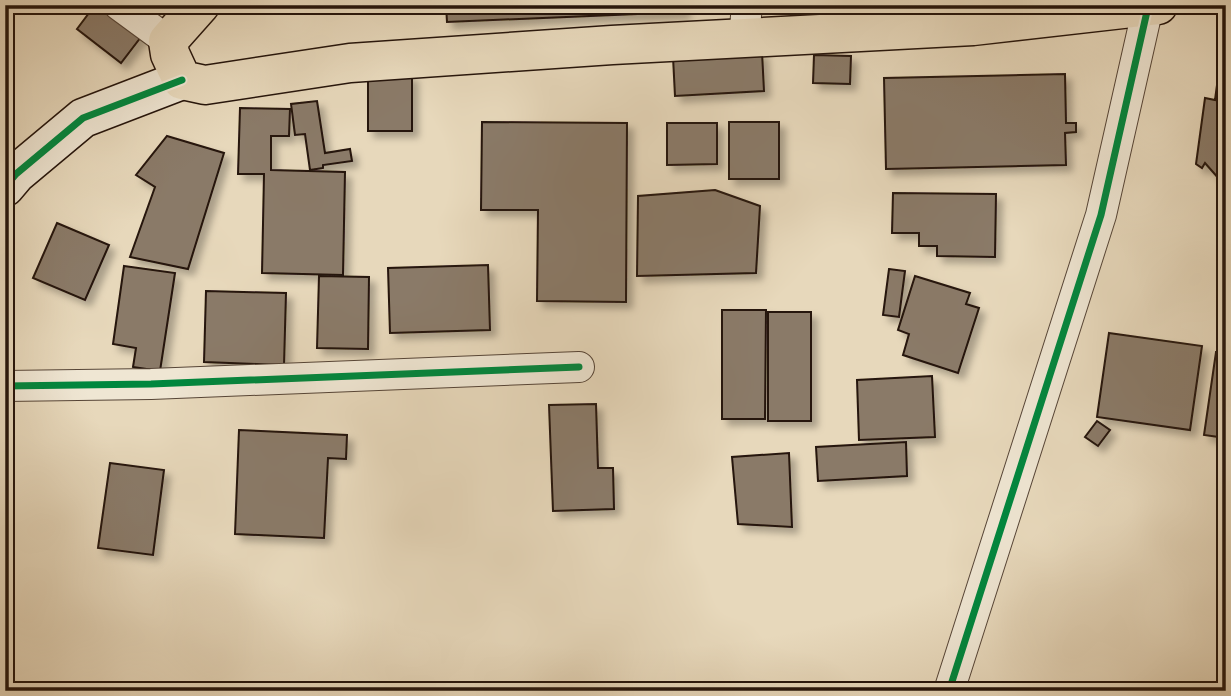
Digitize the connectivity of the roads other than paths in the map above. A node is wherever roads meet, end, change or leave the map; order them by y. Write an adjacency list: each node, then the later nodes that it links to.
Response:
1 (119, 5): 5 (street)
2 (200, 5): 5 (main road)
3 (1153, 6): 4 (main road); 10 (street)
4 (745, 22): 6 (main road)
5 (169, 41): 6 (main road)
6 (181, 80): 7 (street)
7 (9, 177)
8 (579, 368): 9 (street)
9 (5, 386)
10 (949, 691)

